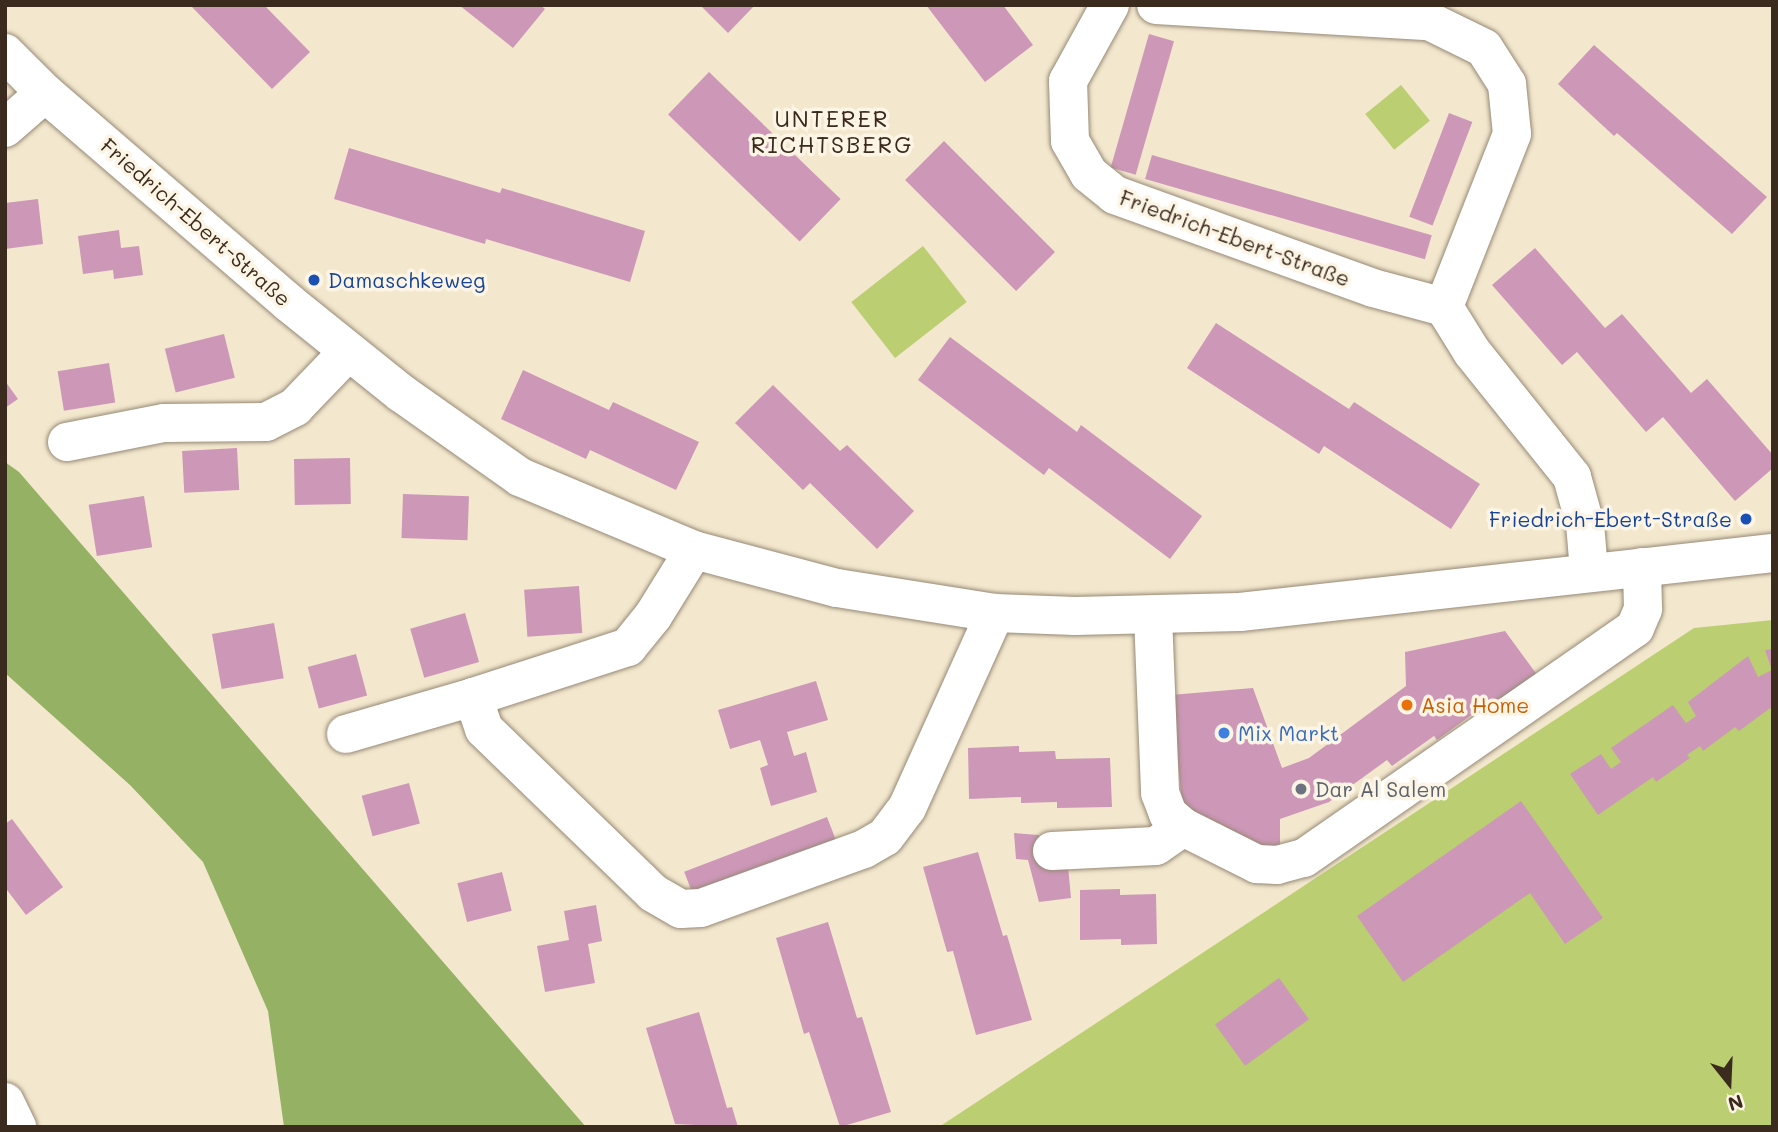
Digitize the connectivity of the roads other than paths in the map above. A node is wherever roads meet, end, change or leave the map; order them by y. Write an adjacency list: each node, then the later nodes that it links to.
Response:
1 (1110, 5): 6 (street, Friedrich-Ebert-Straße)
2 (1156, 5): 6 (street)
3 (5, 53): 4 (street, Friedrich-Ebert-Straße)
4 (45, 93): 5 (street); 7 (street, Friedrich-Ebert-Straße)
5 (5, 128)
6 (1444, 307): 12 (street)
7 (348, 352): 8 (street); 9 (street, Friedrich-Ebert-Straße)
8 (67, 442)
9 (694, 550): 13 (street, Friedrich-Ebert-Straße); 15 (street)
10 (1773, 553): 11 (street, Friedrich-Ebert-Straße)
11 (1642, 567): 12 (street, Friedrich-Ebert-Straße); 17 (street)
12 (1589, 571): 14 (street, Friedrich-Ebert-Straße)
13 (995, 613): 14 (street, Friedrich-Ebert-Straße); 15 (street)
14 (1153, 616): 17 (street)
15 (473, 697): 16 (street)
16 (346, 734)
17 (1183, 827): 18 (street)
18 (1052, 850)
19 (5, 1102): 20 (street)
20 (18, 1127)

